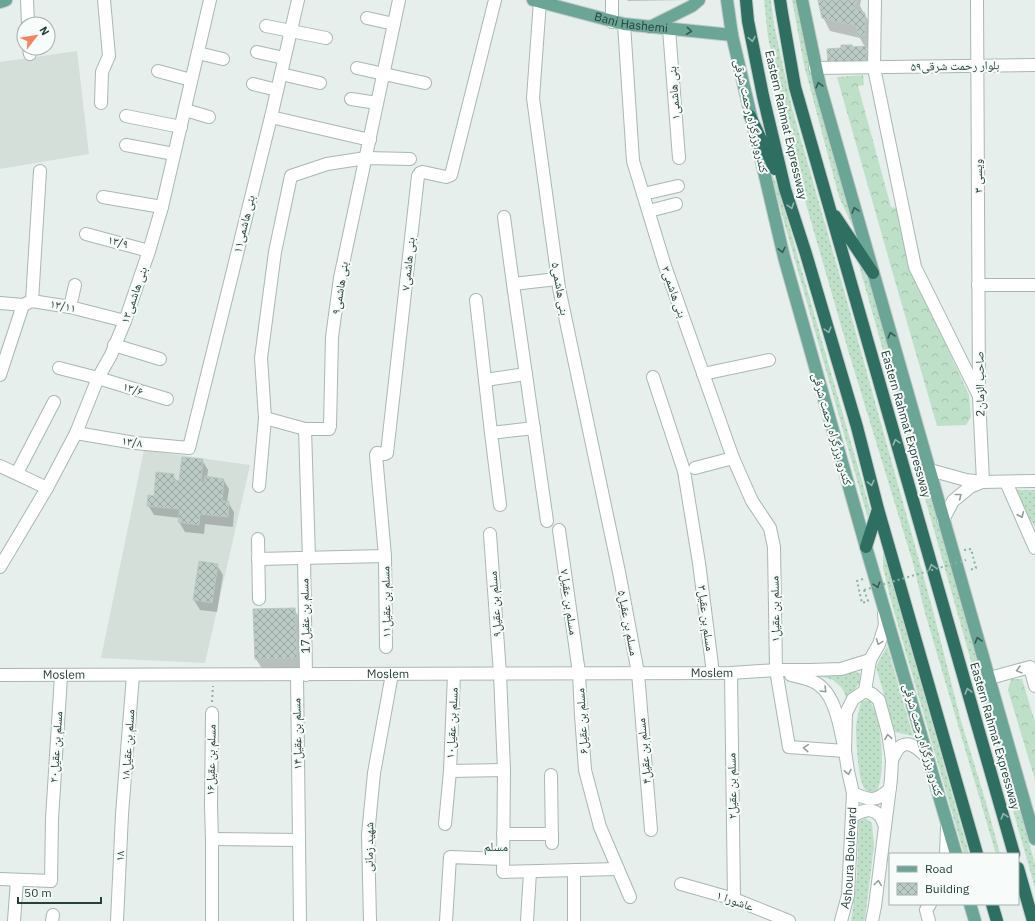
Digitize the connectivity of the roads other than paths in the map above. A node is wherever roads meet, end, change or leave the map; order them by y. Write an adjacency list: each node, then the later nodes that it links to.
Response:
1 (6, 0): 17 (main road)
2 (27, 0): 18 (street)
3 (104, 0): 46 (street)
4 (210, 0): 28 (street, بنی هاشمی۱۳)
5 (298, 0): 25 (street, بنی هاشمی۱۱)
6 (399, 0): 21 (street, بنی هاشمی۹)
7 (495, 0): 122 (street, بنی هاشمی۷)
8 (612, 0): 20 (street, بنی هاشمی۳)
9 (699, 0): 23 (main road)
10 (727, 0): 26 (main road, کندرو بزرگراه رحمت شرقی)
11 (746, 0): 62 (highway, Eastern Rahmat Expressway, one-way to 62)
12 (780, 0): 67 (highway, Eastern Rahmat Expressway)
13 (802, 0): 35 (main road)
14 (875, 0): 36 (street)
15 (978, 0): 33 (street, ویسی ۳)
16 (542, 1): 20 (main road, Bani Hashemi); 73 (street, بنی هاشمی۵)
17 (0, 2)
18 (28, 16)
19 (367, 18): 21 (street)
20 (618, 23): 23 (main road, Bani Hashemi); 63 (street, بنی هاشمی۳)
21 (394, 24): 39 (street, بنی هاشمی۹)
22 (266, 26): 25 (street)
23 (650, 27): 24 (main road, Bani Hashemi)
24 (670, 29): 26 (main road, Bani Hashemi, one-way to 26); 58 (street, بنی هاشمی۱)
25 (291, 31): 27 (street); 30 (street, بنی هاشمی۱۱)
26 (732, 35): 50 (main road, کندرو بزرگراه رحمت شرقی)
27 (326, 38)
28 (198, 52): 31 (street); 40 (street, بنی هاشمی۱۳)
29 (257, 52): 30 (street)
30 (284, 58): 38 (street, بنی هاشمی۱۱)
31 (223, 59)
32 (1035, 65): 33 (street, ۵۹بلوار رحمت شرقی)
33 (978, 66): 36 (street, ۵۹بلوار رحمت شرقی); 76 (street, ویسی ۳)
34 (357, 68): 39 (street)
35 (815, 68): 36 (street, ۵۹بلوار رحمت شرقی); 72 (main road, one-way to 35)
36 (874, 68): 93 (street)
37 (158, 71): 40 (street)
38 (281, 74): 41 (street); 44 (street, بنی هاشمی۱۱)
39 (383, 74): 42 (street); 47 (street, بنی هاشمی۹)
40 (191, 80): 48 (street, بنی هاشمی۱۳)
41 (320, 82)
42 (425, 83)
43 (253, 84): 44 (street)
44 (277, 90): 52 (street, بنی هاشمی۱۱)
45 (351, 99): 47 (street)
46 (101, 103)
47 (377, 103): 54 (street, بنی هاشمی۹)
48 (185, 110): 51 (street); 53 (street, بنی هاشمی۱۳)
49 (126, 116): 53 (street)
50 (750, 116): 62 (highway); 119 (main road, کندرو بزرگراه رحمت شرقی, one-way to 119)
51 (209, 117)
52 (270, 117): 54 (street); 101 (street, بنی هاشمی۱۱)
53 (181, 127): 56 (street, بنی هاشمی۱۳)
54 (370, 140): 57 (street, بنی هاشمی۹)
55 (126, 145): 56 (street)
56 (174, 154): 66 (street, بنی هاشمی۱۳)
57 (366, 158): 59 (street); 96 (street); 98 (street, بنی هاشمی۹)
58 (679, 158)
59 (410, 159)
60 (40, 171): 80 (street)
61 (678, 186): 63 (street)
62 (785, 189): 113 (highway, Eastern Rahmat Expressway, one-way to 113)
63 (643, 194): 68 (street, بنی هاشمی۳)
64 (103, 197): 66 (street)
65 (676, 204): 68 (street)
66 (162, 207): 71 (street, بنی هاشمی۱۳)
67 (829, 207): 72 (highway); 168 (highway, Eastern Rahmat Expressway, one-way to 67)
68 (648, 211): 88 (street, بنی هاشمی۳)
69 (504, 217): 74 (street)
70 (86, 234): 71 (street, ۱۳/۹)
71 (149, 251): 82 (street, بنی هاشمی۱۳)
72 (873, 273): 105 (main road, one-way to 72)
73 (557, 279): 74 (street); 126 (street, بنی هاشمی۵)
74 (513, 284): 87 (street)
75 (75, 285): 81 (street)
76 (978, 285): 77 (street); 93 (street, 2صاحب الزمان)
77 (1035, 285)
78 (476, 300): 92 (street)
79 (0, 303): 80 (street, ۱۳/۱۱)
80 (28, 303): 81 (street, ۱۳/۱۱); 89 (street)
81 (70, 307): 82 (street, ۱۳/۱۱)
82 (125, 322): 83 (street, بنی هاشمی۱۳)
83 (114, 345): 84 (street); 91 (street, بنی هاشمی۱۳)
84 (160, 359)
85 (769, 360): 88 (street)
86 (59, 368): 91 (street, ۱۳/۶)
87 (526, 374): 92 (street); 97 (street)
88 (703, 374): 102 (street, بنی هاشمی۳)
89 (0, 375)
90 (653, 377): 134 (street, مسلم بن عقیل۳)
91 (98, 378): 94 (street, ۱۳/۶); 99 (street, بنی هاشمی۱۳)
92 (485, 380): 100 (street)
93 (979, 397): 107 (street, 2صاحب الزمان)
94 (167, 399)
95 (54, 402): 106 (street)
96 (265, 418): 98 (street); 110 (street)
97 (534, 428): 100 (street); 115 (street)
98 (305, 429): 123 (street)
99 (76, 433): 101 (street, ۱۳/۸); 111 (street, بنی هاشمی۱۳)
100 (491, 433): 112 (street)
101 (189, 448)
102 (733, 458): 104 (street); 120 (street, بنی هاشمی۳)
103 (0, 466): 106 (street)
104 (695, 468)
105 (930, 470): 107 (street); 114 (main road)
106 (17, 473): 111 (street)
107 (983, 482): 108 (street); 114 (street, one-way to 107)
108 (1006, 482): 109 (street); 121 (street, one-way to 121)
109 (1035, 482)
110 (259, 486)
111 (47, 488): 125 (street, بنی هاشمی۱۳)
112 (500, 505)
113 (878, 509): 119 (highway); 167 (highway, Eastern Rahmat Expressway)
114 (943, 520): 143 (main road, one-way to 114)
115 (547, 521)
116 (559, 530): 132 (street, مسلم بن عقیل۷)
117 (490, 534): 138 (street, مسلم بن عقیل۹)
118 (258, 539): 124 (street)
119 (866, 547): 128 (main road, کندرو بزرگراه رحمت شرقی, one-way to 128)
120 (774, 548): 131 (street, مسلم بن عقیل۱)
121 (1035, 548)
122 (385, 556): 123 (street); 129 (street, مسلم بن عقیل۱۱)
123 (307, 558): 124 (street); 141 (street, مسلم بن عقیل17)
124 (258, 559): 127 (street)
125 (0, 567)
126 (619, 572): 133 (street, مسلم بن عقیل۵)
127 (259, 599)
128 (883, 604): 130 (street, one-way to 130); 148 (main road, کندرو بزرگراه رحمت شرقی)
129 (386, 647)
130 (870, 660): 131 (street, Moslem); 145 (street)
131 (776, 670): 135 (street, Moslem); 147 (street, one-way to 147); 147 (street, مسلم بن عقیل۱, one-way to 131)
132 (579, 673): 133 (street, Moslem); 138 (street, Moslem); 170 (street, مسلم بن عقیل۶)
133 (638, 673): 134 (street, Moslem); 160 (street, مسلم بن عقیل۴)
134 (713, 673): 135 (street, Moslem)
135 (731, 673): 178 (street, مسلم بن عقیل۲)
136 (392, 674): 137 (street, Moslem); 141 (street, Moslem); 186 (street, شهید زمانی)
137 (454, 674): 138 (street, Moslem); 151 (street, مسلم بن عقیل۱۰)
138 (500, 674): 150 (street, مسلم بن عقیل۹)
139 (0, 675): 142 (street, Moslem)
140 (133, 675): 141 (street, Moslem); 142 (street, Moslem); 155 (street, مسلم بن عقیل۱۸)
141 (301, 675): 164 (street, مسلم بن عقیل۱۴)
142 (61, 676): 175 (street, مسلم بن عقیل۲۰)
143 (990, 678): 144 (street, one-way to 143); 163 (main road)
144 (1035, 686)
145 (865, 691): 147 (street); 149 (street, one-way to 145)
146 (212, 713): 162 (street, مسلم بن عقیل۱۶)
147 (845, 751): 154 (street, Ashoura Boulevard, one-way to 154)
148 (927, 756): 149 (street); 157 (main road, کندرو بزرگراه رحمت شرقی)
149 (892, 760): 153 (street)
150 (504, 770): 151 (street); 161 (street, مسلم بن عقیل۹)
151 (450, 771): 158 (street, مسلم بن عقیل۱۰)
152 (551, 775): 161 (street)
153 (890, 789): 154 (street); 159 (street)
154 (853, 794): 156 (street, Ashoura Boulevard)
155 (122, 814): 183 (street, ۱۸)
156 (852, 816): 159 (street); 191 (street, Ashoura Boulevard)
157 (947, 822): 165 (street); 166 (main road, کندرو بزرگراه رحمت شرقی)
158 (445, 824)
159 (885, 826): 192 (street, one-way to 159)
160 (651, 830)
161 (503, 834): 169 (street, مسلم بن عقیل۹)
162 (212, 839): 164 (street); 184 (street, مسلم بن عقیل۱۶)
163 (1035, 839)
164 (300, 840): 185 (street, مسلم بن عقیل۱۴)
165 (946, 853)
166 (956, 853)
167 (977, 853)
168 (1014, 853)
169 (503, 859): 172 (street); 187 (street)
170 (618, 869): 171 (street); 177 (street, مسلم بن عقیل۶)
171 (574, 870): 172 (street); 189 (street)
172 (530, 872): 188 (street)
173 (1019, 872): 196 (highway)
174 (0, 879): 175 (street)
175 (17, 880): 182 (street)
176 (680, 884): 178 (street, عاشورا ۱)
177 (630, 897)
178 (734, 899): 190 (street, عاشورا ۱)
179 (929, 905): 193 (street)
180 (970, 905): 194 (main road)
181 (992, 905): 195 (highway)
182 (14, 921)
183 (117, 921)
184 (212, 921)
185 (300, 921)
186 (370, 921)
187 (446, 921)
188 (528, 921)
189 (574, 921)
190 (789, 921)
191 (841, 921)
192 (872, 921)
193 (928, 921)
194 (974, 921)
195 (997, 921)
196 (1033, 921)

